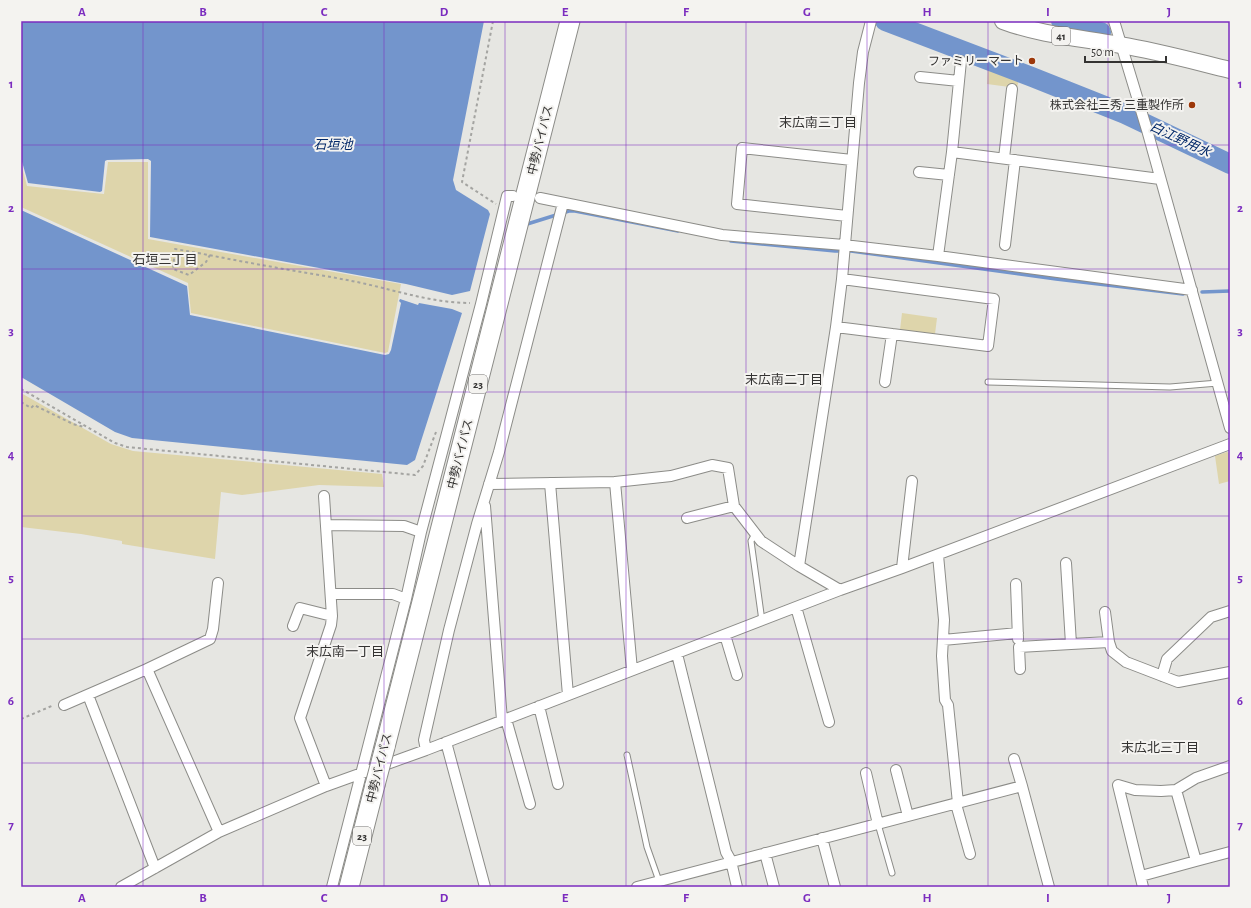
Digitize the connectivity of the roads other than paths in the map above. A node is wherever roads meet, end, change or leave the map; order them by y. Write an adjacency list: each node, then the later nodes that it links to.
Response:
1 (570, 21): 86 (highway, 中勢バイパス / 23, bridge)
2 (1003, 21): 5 (main road, 41)
3 (1114, 21): 5 (street)
4 (870, 22): 13 (street)
5 (1121, 45): 7 (main road, 41); 17 (street)
6 (961, 61): 9 (street)
7 (1230, 70)
8 (920, 77): 9 (street)
9 (958, 81): 11 (street)
10 (1012, 89): 12 (street)
11 (952, 152): 12 (street); 16 (street)
12 (1004, 158): 14 (street)
13 (852, 160): 21 (street); 21 (street)
14 (1015, 160): 17 (street); 22 (street)
15 (919, 172): 16 (street)
16 (949, 175): 24 (street)
17 (1160, 179): 26 (street)
18 (513, 196): 43 (street)
19 (540, 198): 20 (street)
20 (563, 203): 23 (street); 37 (street)
21 (847, 216): 23 (street)
22 (1005, 245)
23 (844, 250): 24 (street); 25 (street)
24 (938, 256): 26 (street)
25 (842, 279): 27 (street); 28 (street)
26 (1192, 290): 31 (street)
27 (836, 327): 28 (street); 47 (street)
28 (892, 334): 29 (street)
29 (885, 382)
30 (988, 382): 31 (lane)
31 (1218, 383): 32 (street)
32 (1230, 428)
33 (1230, 444): 45 (street)
34 (912, 481): 48 (street)
35 (615, 482): 36 (street); 40 (street); 69 (street)
36 (550, 483): 37 (street); 74 (street)
37 (489, 484): 39 (street)
38 (324, 496): 42 (street)
39 (485, 500): 77 (street); 80 (street)
40 (734, 506): 41 (street); 44 (street)
41 (687, 518)
42 (326, 525): 43 (street); 52 (street)
43 (421, 532): 53 (street)
44 (755, 534): 47 (street); 58 (lane)
45 (938, 555): 48 (street); 62 (street)
46 (1066, 562): 64 (street)
47 (799, 566): 51 (street)
48 (902, 568): 51 (street)
49 (218, 583): 67 (street)
50 (1016, 584): 60 (street)
51 (840, 590): 54 (street)
52 (331, 594): 53 (street); 57 (street)
53 (406, 599): 86 (street)
54 (796, 607): 58 (street); 78 (street)
55 (1230, 611): 72 (street)
56 (1105, 612): 63 (street)
57 (332, 616): 59 (street); 88 (street)
58 (762, 621): 61 (street)
59 (293, 626)
60 (1018, 633): 62 (street); 65 (street)
61 (725, 635): 66 (street); 71 (street)
62 (943, 640): 92 (street)
63 (1109, 642): 64 (street); 72 (street)
64 (1071, 644): 65 (street)
65 (1019, 647): 68 (street)
66 (677, 654): 69 (street); 101 (street)
67 (147, 669): 73 (street); 95 (street)
68 (1020, 669)
69 (632, 670): 74 (street)
70 (1230, 672): 72 (street)
71 (737, 676)
72 (1162, 676)
73 (88, 695): 75 (street); 102 (street)
74 (568, 695): 76 (street)
75 (64, 705)
76 (538, 706): 77 (street); 87 (street)
77 (504, 719): 79 (street); 91 (street)
78 (829, 722)
79 (446, 742): 80 (street); 109 (street)
80 (426, 750): 86 (street)
81 (627, 755): 105 (lane)
82 (1014, 759): 89 (street)
83 (1230, 766): 90 (street)
84 (896, 770): 93 (street)
85 (866, 773): 94 (street)
86 (368, 779): 88 (street); 107 (street); 108 (highway, 中勢バイパス / 23)
87 (558, 784)
88 (326, 786): 95 (street)
89 (1022, 786): 92 (street); 114 (street)
90 (1176, 790): 100 (street); 104 (street)
91 (530, 804)
92 (957, 804): 93 (street); 99 (street)
93 (908, 816): 94 (street)
94 (878, 824): 96 (street); 103 (lane)
95 (219, 832): 102 (street)
96 (822, 838): 98 (street); 113 (street)
97 (1230, 852): 100 (street)
98 (765, 853): 101 (street); 112 (street)
99 (970, 854)
100 (1196, 861): 104 (street)
101 (731, 862): 105 (street); 111 (street)
102 (155, 868): 106 (street)
103 (892, 873)
104 (1141, 876): 115 (street)
105 (659, 881): 110 (street)
106 (121, 887)
107 (332, 887)
108 (349, 887)
109 (485, 887)
110 (637, 887)
111 (737, 887)
112 (774, 887)
113 (835, 887)
114 (1049, 887)
115 (1143, 887)

